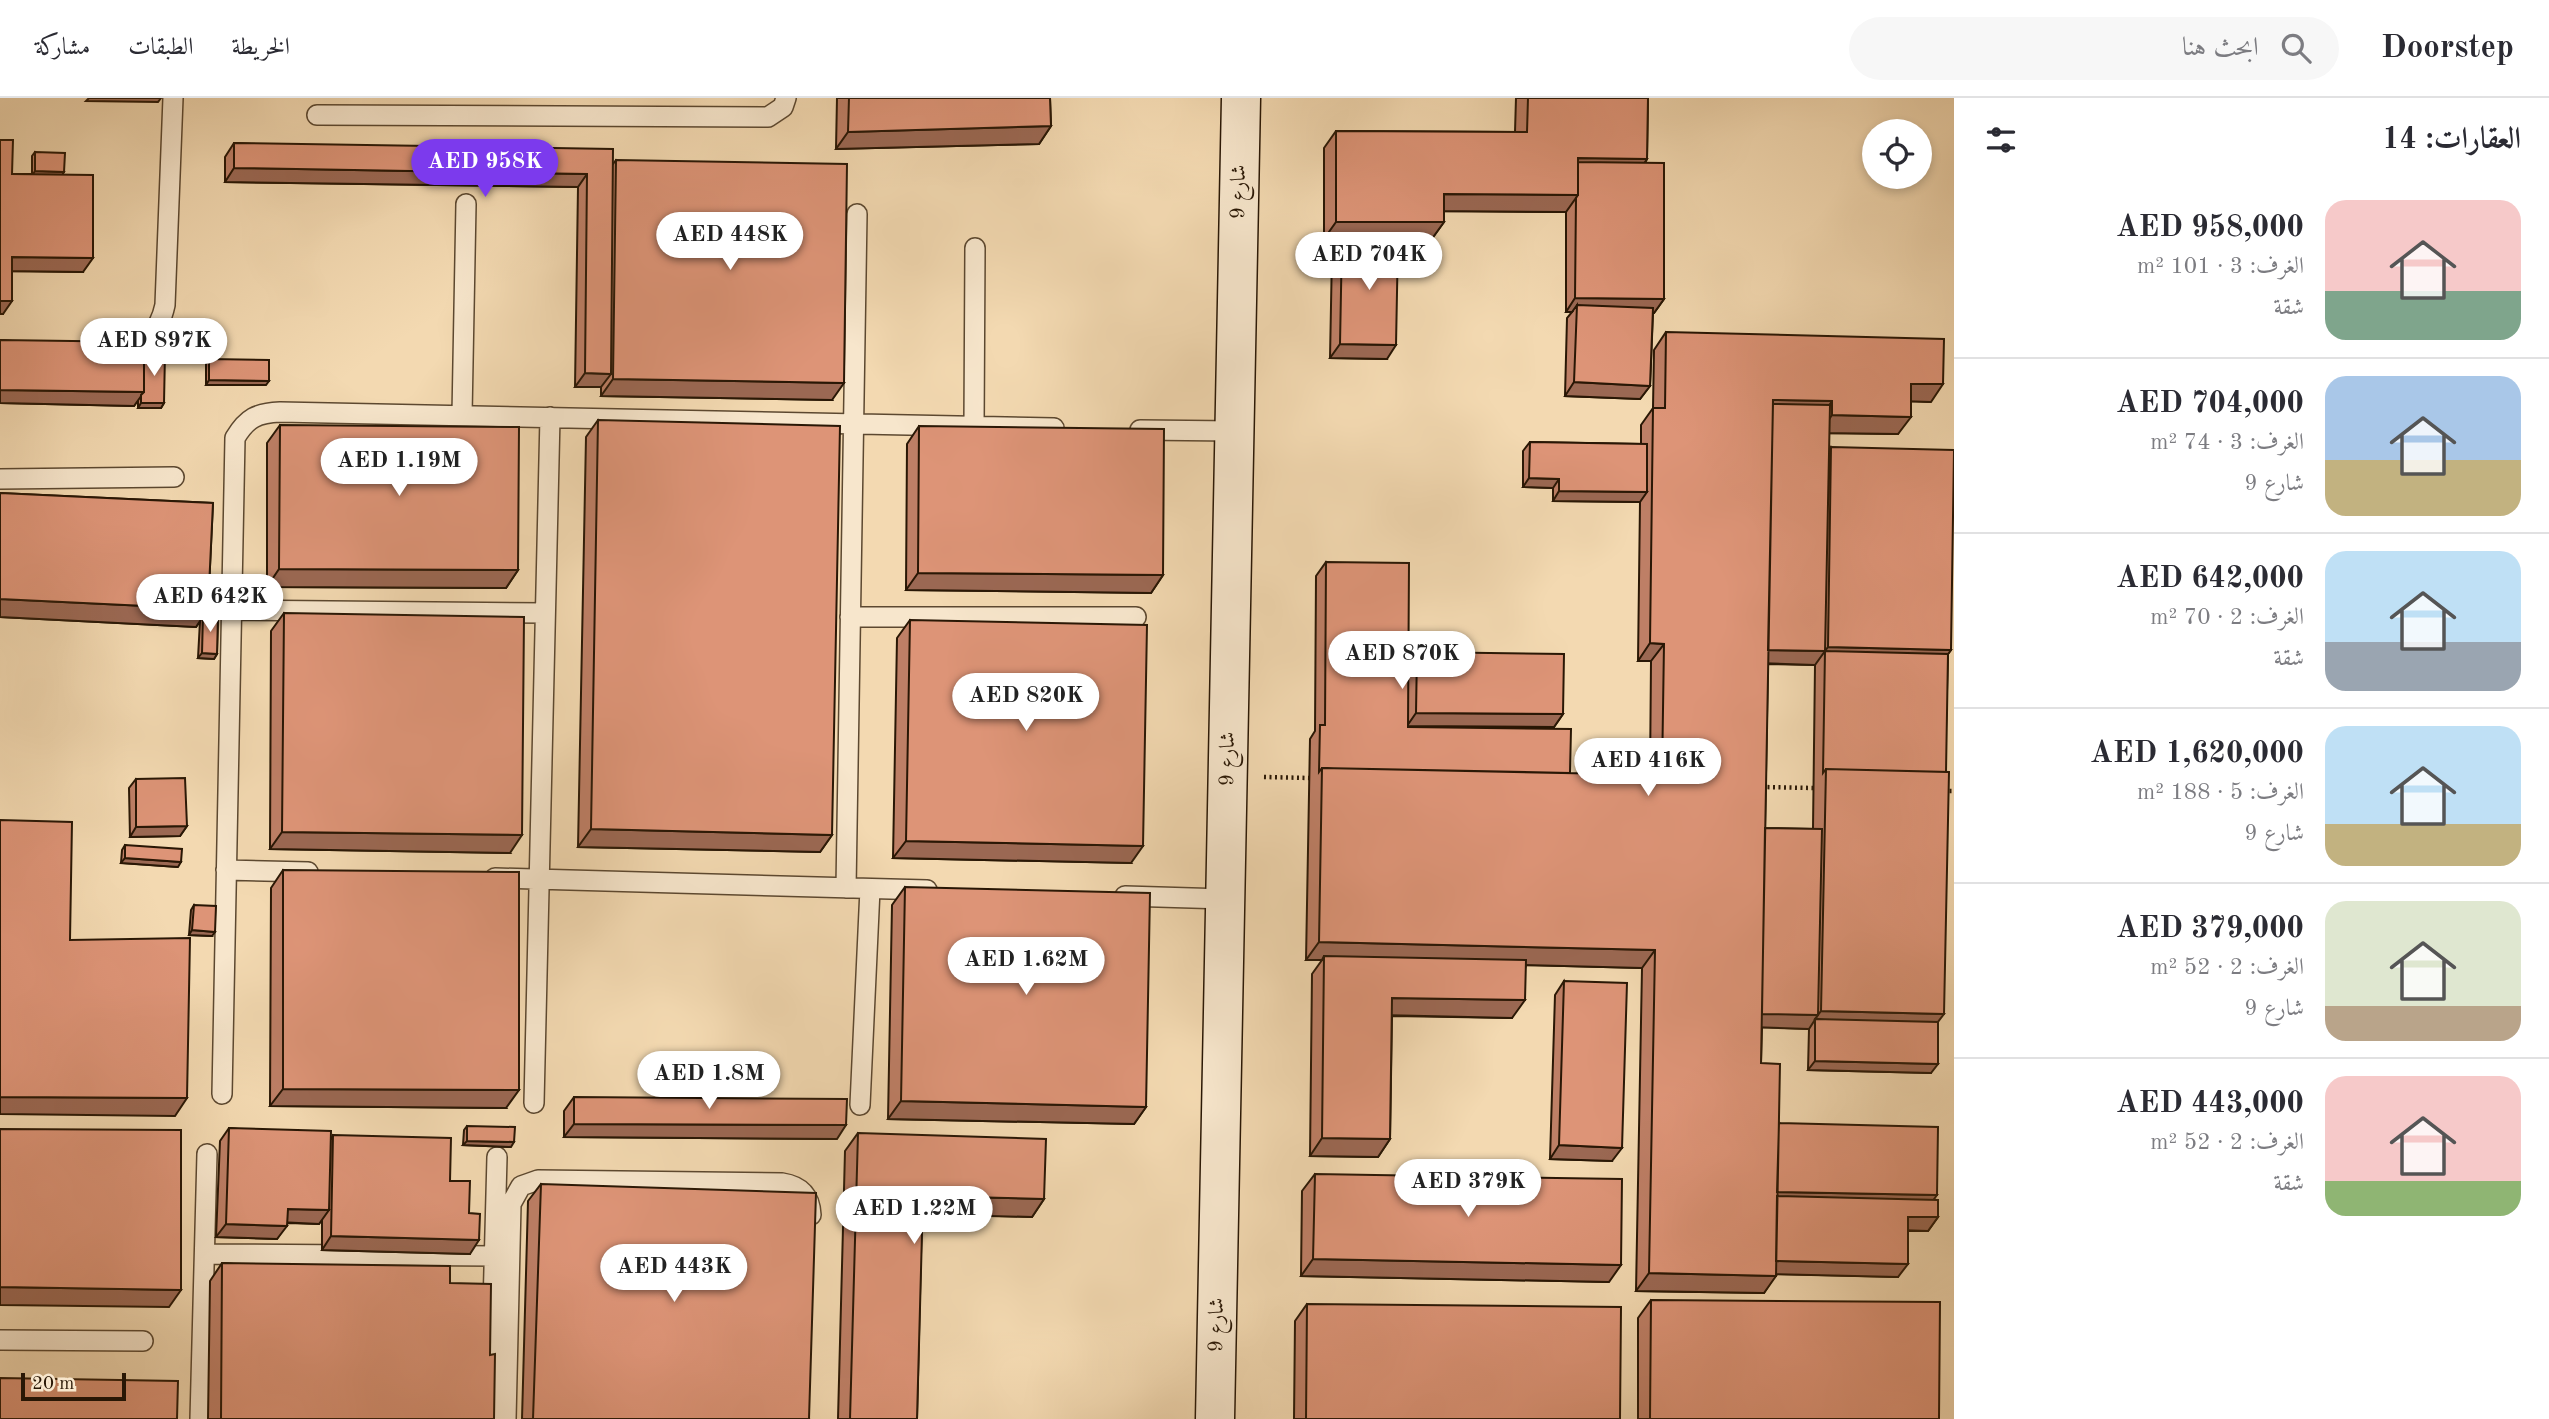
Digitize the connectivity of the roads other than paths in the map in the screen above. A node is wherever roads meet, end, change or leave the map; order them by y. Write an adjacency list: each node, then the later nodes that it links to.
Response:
1 (173, 98): 9 (lane)
2 (786, 98): 4 (lane)
3 (1241, 98): 16 (street, شارع 9)
4 (388, 107): 5 (lane)
5 (317, 115)
6 (466, 204): 10 (lane)
7 (857, 215): 12 (lane)
8 (975, 248): 13 (lane)
9 (93, 345)
10 (462, 415): 11 (lane); 19 (lane)
11 (550, 417): 12 (lane); 20 (lane)
12 (853, 424): 13 (lane); 21 (lane)
13 (974, 426): 14 (lane)
14 (1070, 428)
15 (1125, 430): 16 (lane)
16 (1234, 431): 31 (street, شارع 9)
17 (174, 477): 18 (lane)
18 (0, 479)
19 (232, 610): 20 (lane); 23 (lane)
20 (545, 613): 26 (lane)
21 (850, 617): 22 (lane); 27 (lane)
22 (1136, 617)
23 (226, 870): 24 (lane); 32 (lane)
24 (321, 873)
25 (471, 877): 26 (lane)
26 (539, 879): 27 (lane); 33 (lane)
27 (846, 888): 28 (lane)
28 (870, 889): 29 (lane); 34 (lane)
29 (952, 891)
30 (1103, 895): 31 (lane)
31 (1225, 899): 45 (street, شارع 9)
32 (222, 1094)
33 (534, 1103)
34 (860, 1105)
35 (207, 1154): 38 (lane)
36 (497, 1157): 39 (lane)
37 (811, 1228): 44 (lane)
38 (205, 1254): 39 (lane); 42 (lane)
39 (494, 1256): 43 (lane)
40 (0, 1340): 41 (lane)
41 (143, 1341)
42 (200, 1419)
43 (490, 1419)
44 (506, 1419)
45 (1215, 1419)

